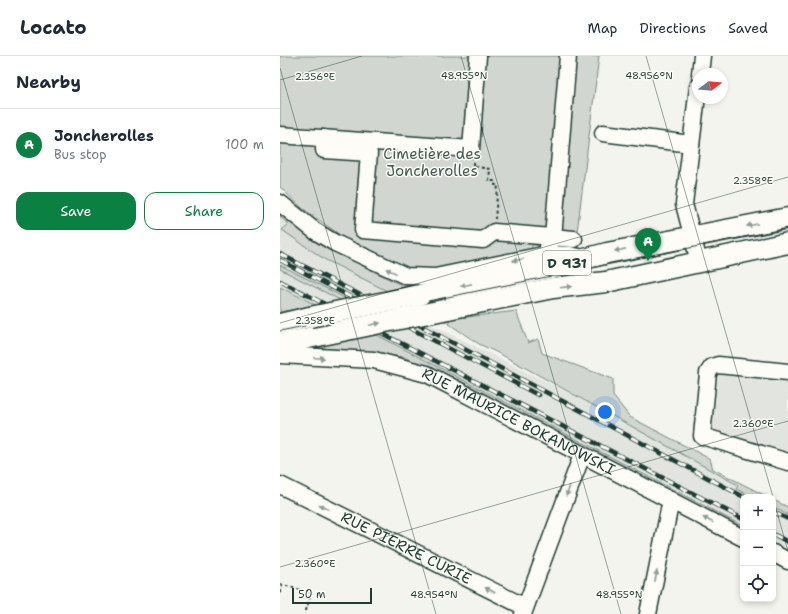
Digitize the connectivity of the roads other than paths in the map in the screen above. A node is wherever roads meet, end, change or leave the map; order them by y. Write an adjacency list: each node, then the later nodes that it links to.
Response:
1 (478, 56): 6 (street)
2 (568, 56): 11 (street)
3 (696, 104): 7 (street)
4 (603, 133): 7 (street)
5 (280, 135): 6 (street)
6 (324, 138): 11 (street)
7 (691, 144): 10 (street)
8 (280, 203): 14 (street, one-way to 8)
9 (788, 218): 10 (main road, D 931, one-way to 10)
10 (693, 236): 15 (main road, D 931, one-way to 15); 16 (street)
11 (553, 238): 12 (street); 14 (street)
12 (574, 239)
13 (788, 243): 16 (main road, D 931)
14 (548, 254): 15 (street)
15 (584, 258): 17 (main road, D 931, one-way to 17, bridge)
16 (699, 262): 18 (main road, D 931, one-way to 16, bridge)
17 (280, 324)
18 (280, 344)
19 (280, 355): 21 (street, RUE MAURICE BOKANOWSKI, one-way to 21)
20 (788, 372): 22 (street)
21 (582, 455): 24 (street, RUE MAURICE BOKANOWSKI); 28 (street, one-way to 28)
22 (788, 462)
23 (280, 485): 28 (street, RUE PIERRE CURIE, one-way to 23)
24 (671, 500): 25 (street, RUE MAURICE BOKANOWSKI, one-way to 24); 29 (street, one-way to 24)
25 (740, 536)
26 (776, 555): 27 (street)
27 (788, 561)
28 (524, 610)
29 (649, 613)

